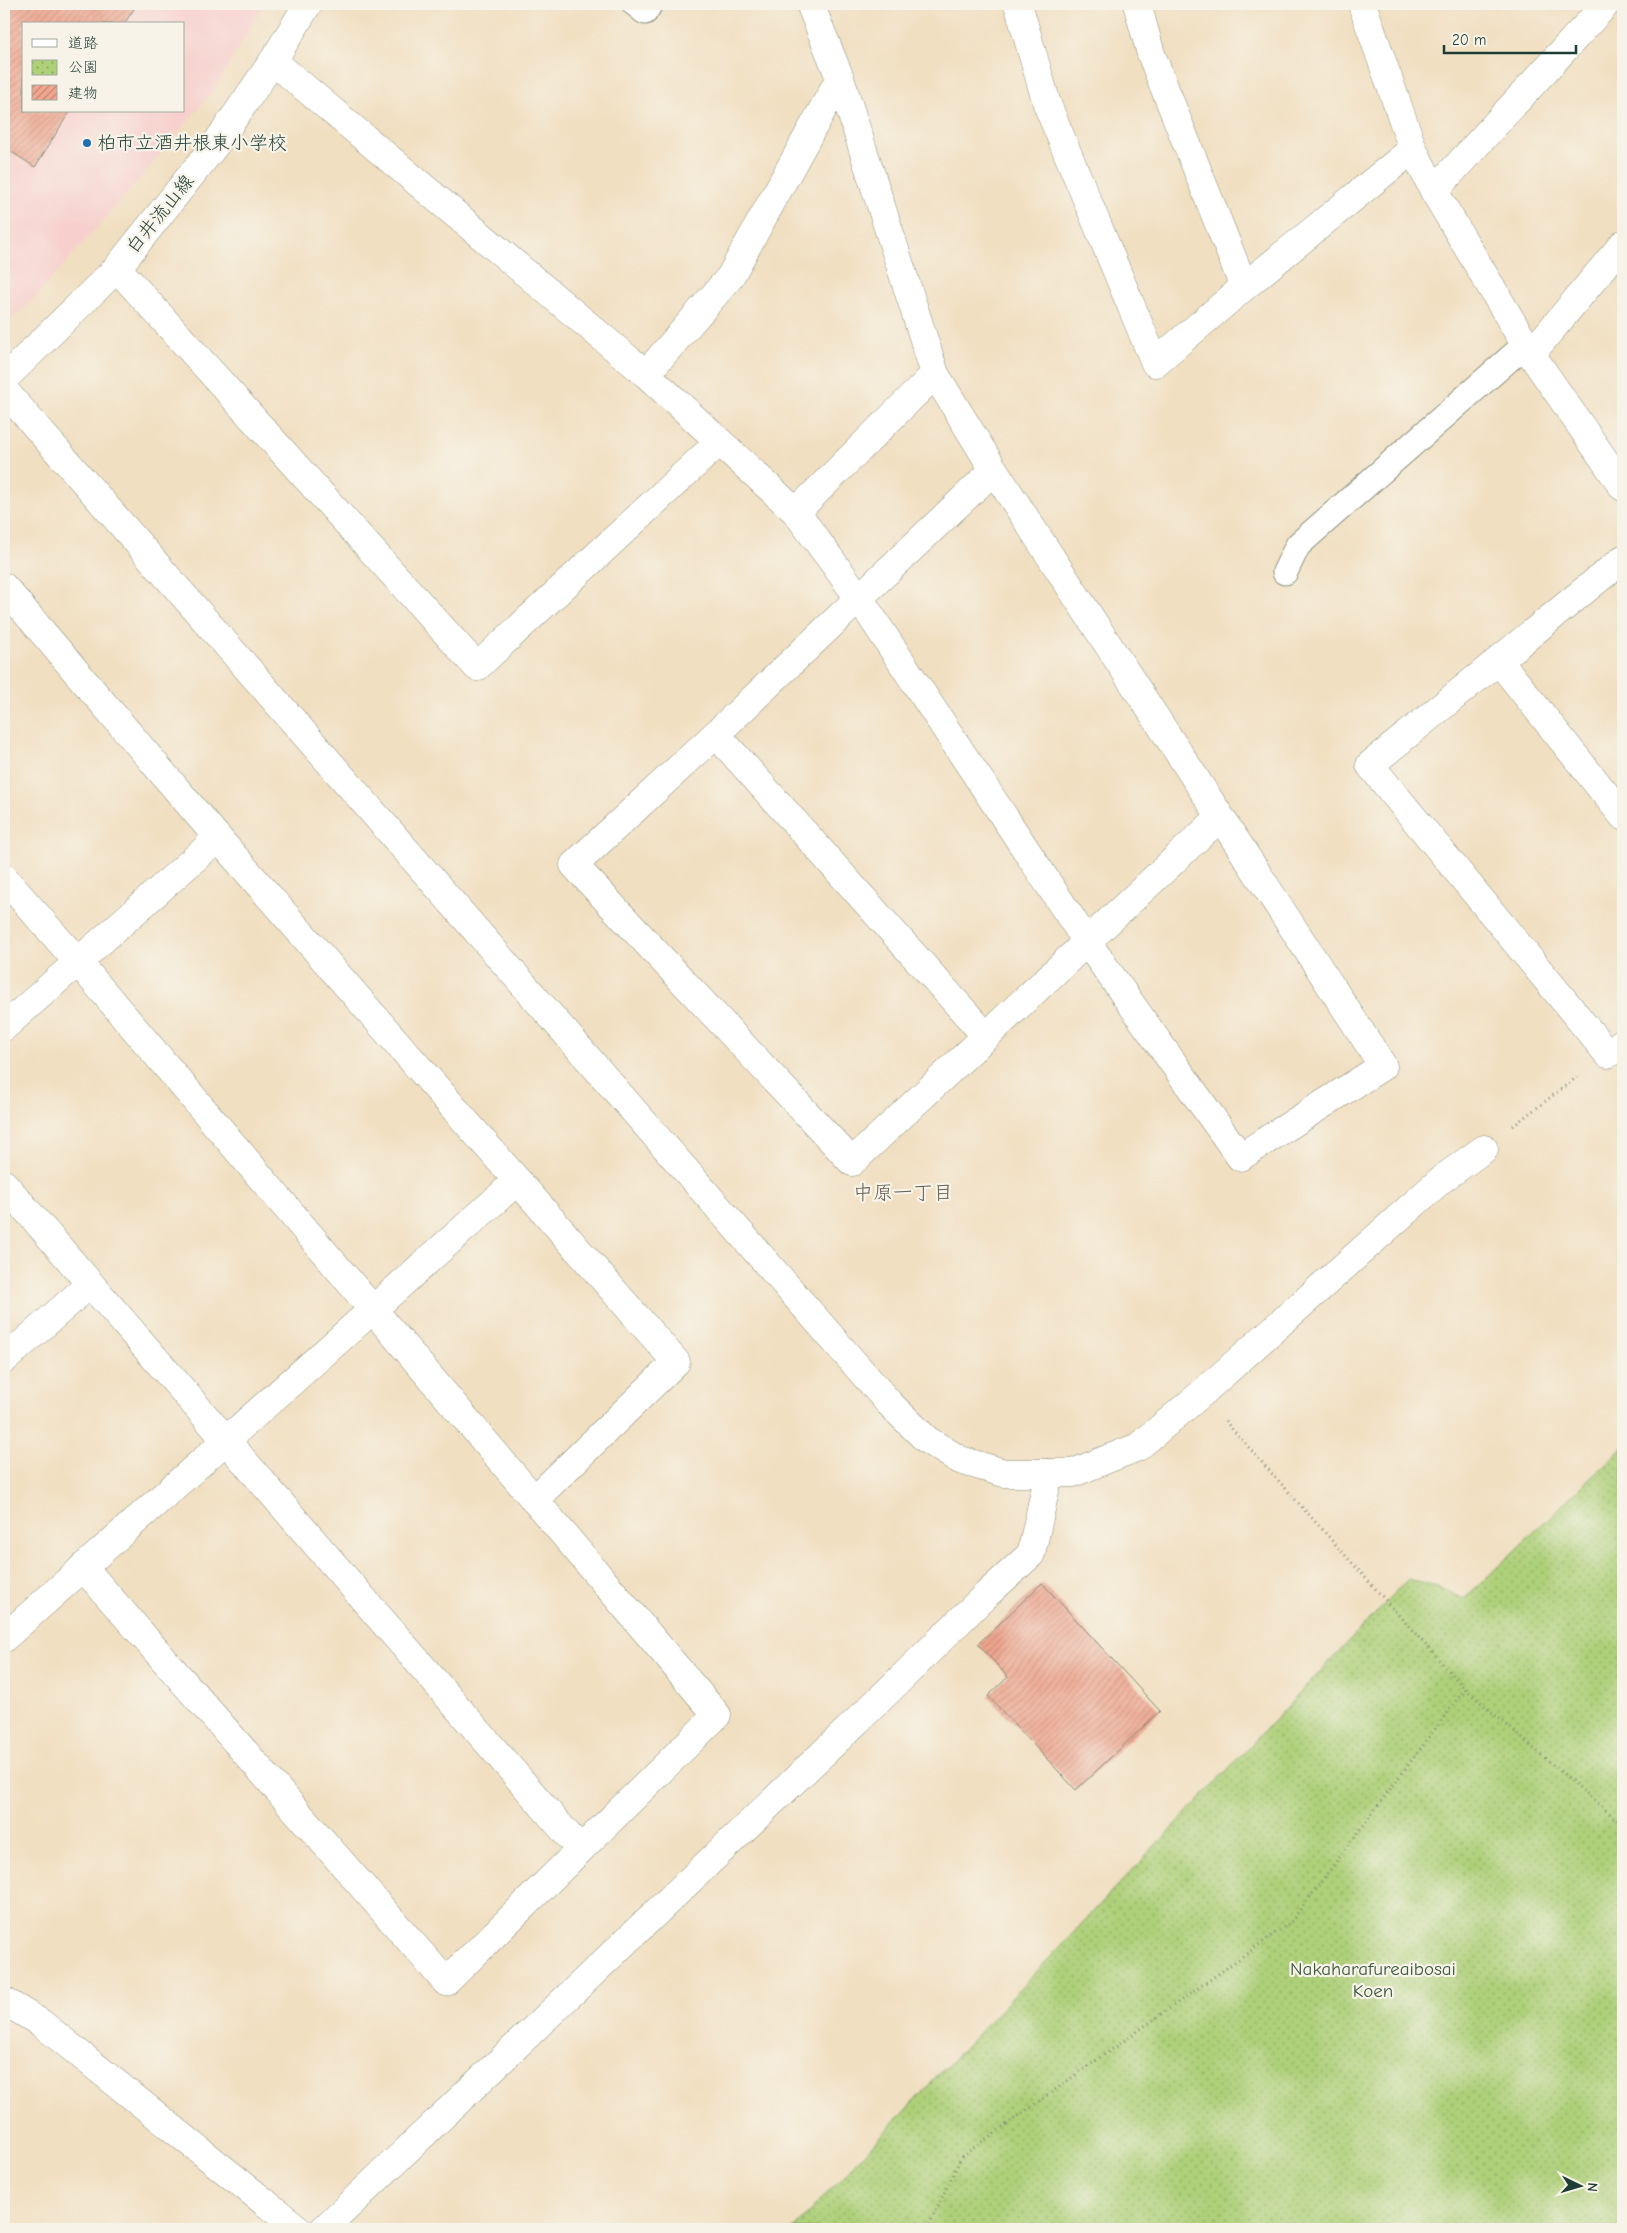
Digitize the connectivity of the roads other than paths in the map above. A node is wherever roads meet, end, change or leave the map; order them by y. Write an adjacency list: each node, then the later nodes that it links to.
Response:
1 (308, 4): 9 (street, 白井流山線)
2 (636, 4): 3 (lane)
3 (650, 4)
4 (810, 4): 10 (street)
5 (1018, 4): 15 (street)
6 (1137, 4): 15 (street)
7 (1363, 4): 11 (street)
8 (1606, 4): 12 (street)
9 (273, 60): 14 (street, 白井流山線); 17 (street)
10 (840, 78): 17 (street); 18 (street)
11 (1413, 149): 12 (street); 15 (street)
12 (1434, 191): 16 (street)
13 (1623, 244): 16 (street)
14 (117, 268): 19 (street, 白井流山線); 21 (street)
15 (1244, 287)
16 (1528, 350): 23 (street); 26 (lane)
17 (646, 374): 21 (street)
18 (935, 374): 22 (street); 24 (street)
19 (4, 379)
20 (4, 390): 47 (street)
21 (719, 442): 24 (street)
22 (994, 470): 28 (street); 32 (street)
23 (1623, 487)
24 (796, 512): 28 (street)
25 (1623, 559): 29 (street)
26 (1285, 572)
27 (4, 587): 33 (street)
28 (859, 598): 30 (street); 35 (street)
29 (1499, 661): 31 (street); 39 (street)
30 (716, 734): 38 (street); 38 (street)
31 (1623, 816)
32 (1219, 818): 35 (street); 35 (street)
33 (218, 838): 36 (street); 41 (street)
34 (4, 878): 36 (street)
35 (1087, 942): 38 (street)
36 (78, 962): 37 (street); 44 (street)
37 (4, 1027)
38 (986, 1036)
39 (1615, 1048)
40 (1484, 1149): 47 (street)
41 (517, 1181): 44 (street); 48 (street)
42 (4, 1184): 43 (street)
43 (90, 1284): 45 (street); 46 (street)
44 (372, 1310): 46 (street); 48 (street)
45 (4, 1360)
46 (226, 1441): 49 (street); 51 (street)
47 (1049, 1473): 54 (street)
48 (534, 1500): 51 (street)
49 (84, 1567): 50 (street); 51 (street)
50 (4, 1638)
51 (580, 1849)
52 (4, 2001): 53 (street)
53 (298, 2229)
54 (324, 2229)

